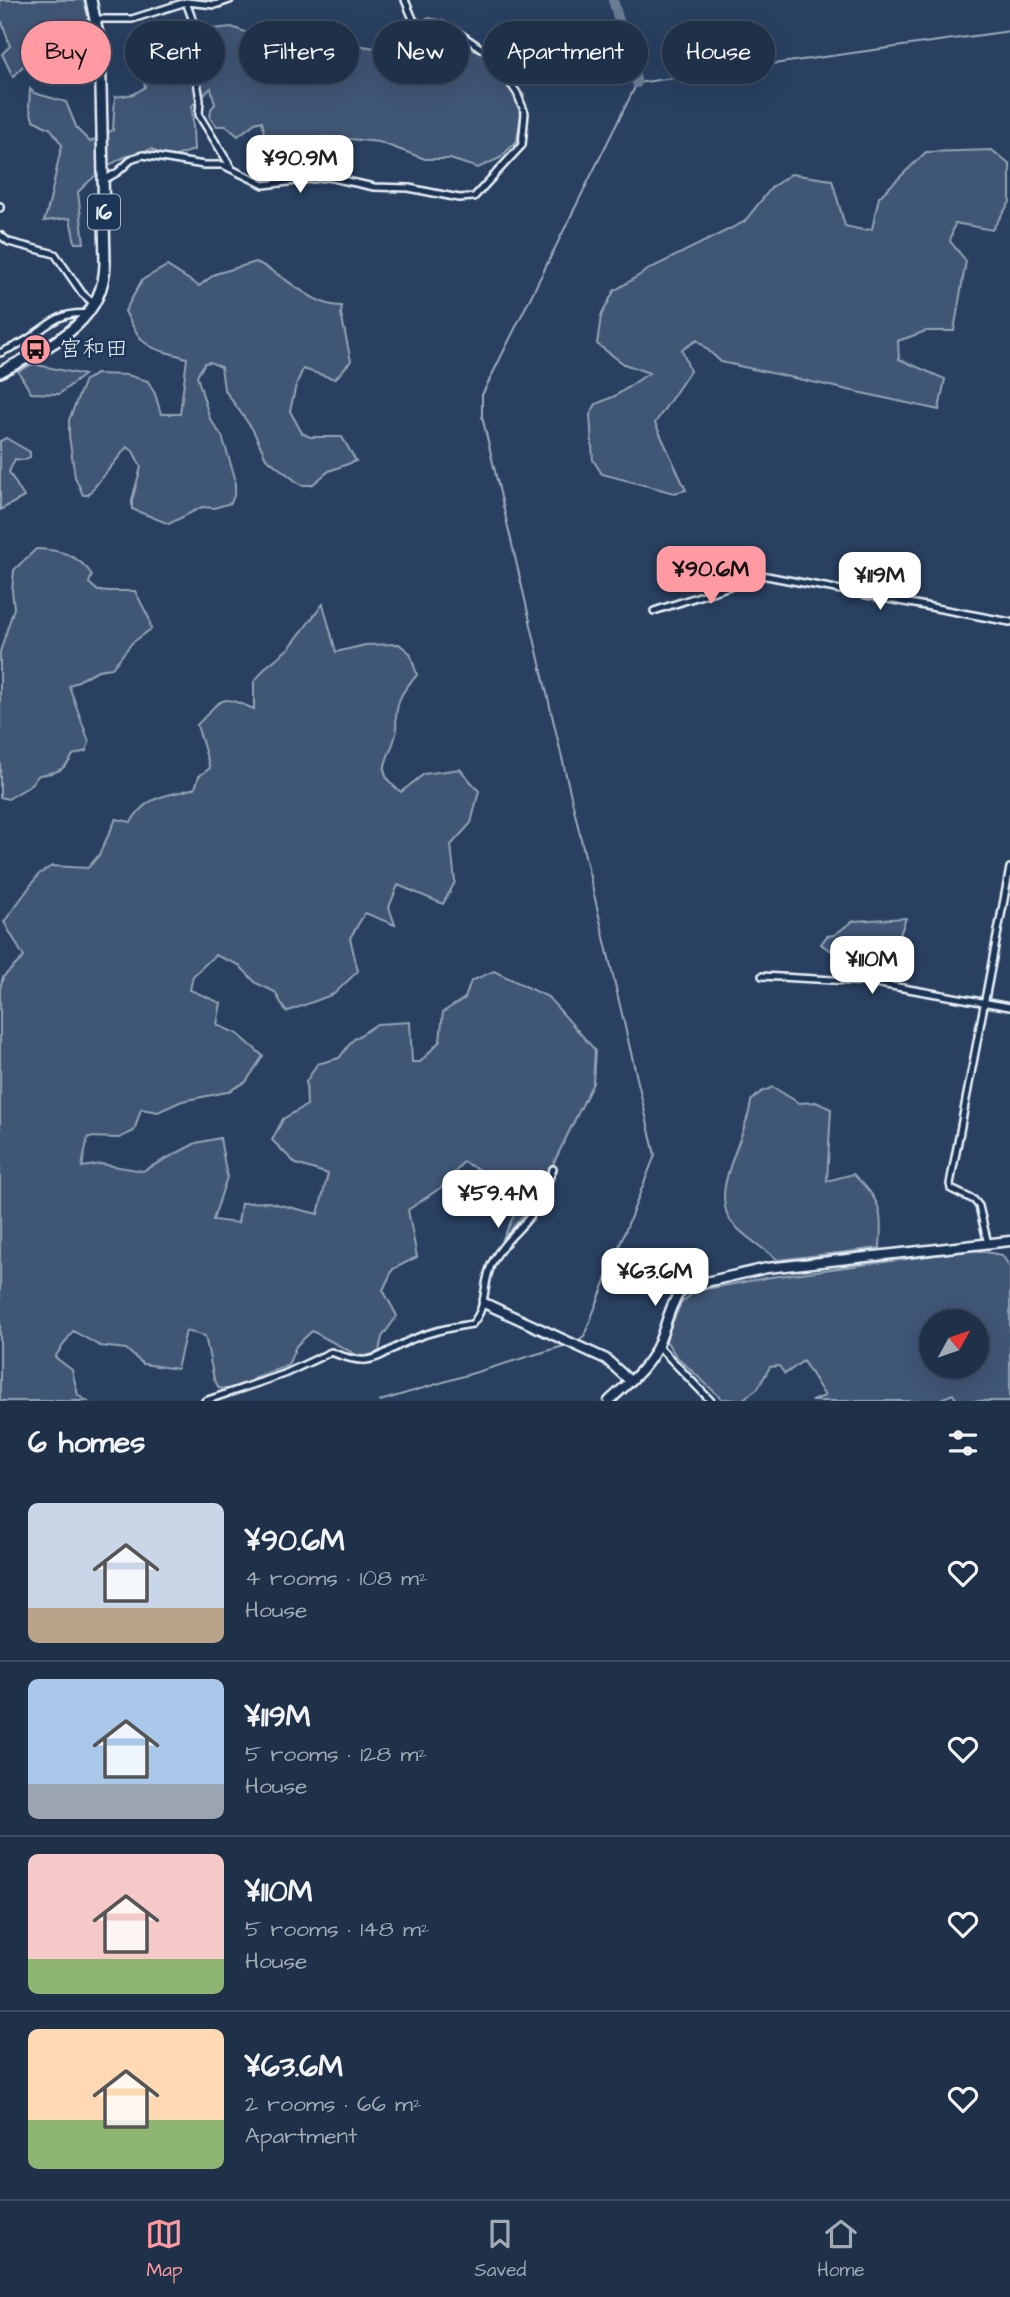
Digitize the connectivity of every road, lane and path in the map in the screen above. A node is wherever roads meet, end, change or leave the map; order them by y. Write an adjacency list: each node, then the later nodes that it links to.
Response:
1 (90, 0): 6 (main road, 16)
2 (230, 0): 4 (street)
3 (405, 0): 7 (street)
4 (197, 1): 5 (street)
5 (186, 2): 6 (street); 7 (street)
6 (96, 19): 8 (main road, 16)
7 (232, 169): 8 (street)
8 (104, 180): 10 (main road, 16)
9 (0, 235): 10 (street)
10 (94, 304): 11 (main road, 16)
11 (88, 314): 12 (street); 13 (main road, 16)
12 (0, 353)
13 (0, 372)
14 (654, 611): 15 (street)
15 (1010, 622)
16 (1010, 868): 17 (street)
17 (1007, 900): 19 (street)
18 (762, 976): 19 (street)
19 (984, 1003): 20 (street); 23 (street)
20 (1010, 1007)
21 (553, 1169): 24 (street)
22 (1010, 1241): 23 (street)
23 (988, 1244): 25 (street)
24 (484, 1303): 26 (street); 27 (street)
25 (658, 1346): 26 (street); 29 (street)
26 (630, 1381): 28 (street)
27 (205, 1401)
28 (609, 1401)
29 (711, 1401)

